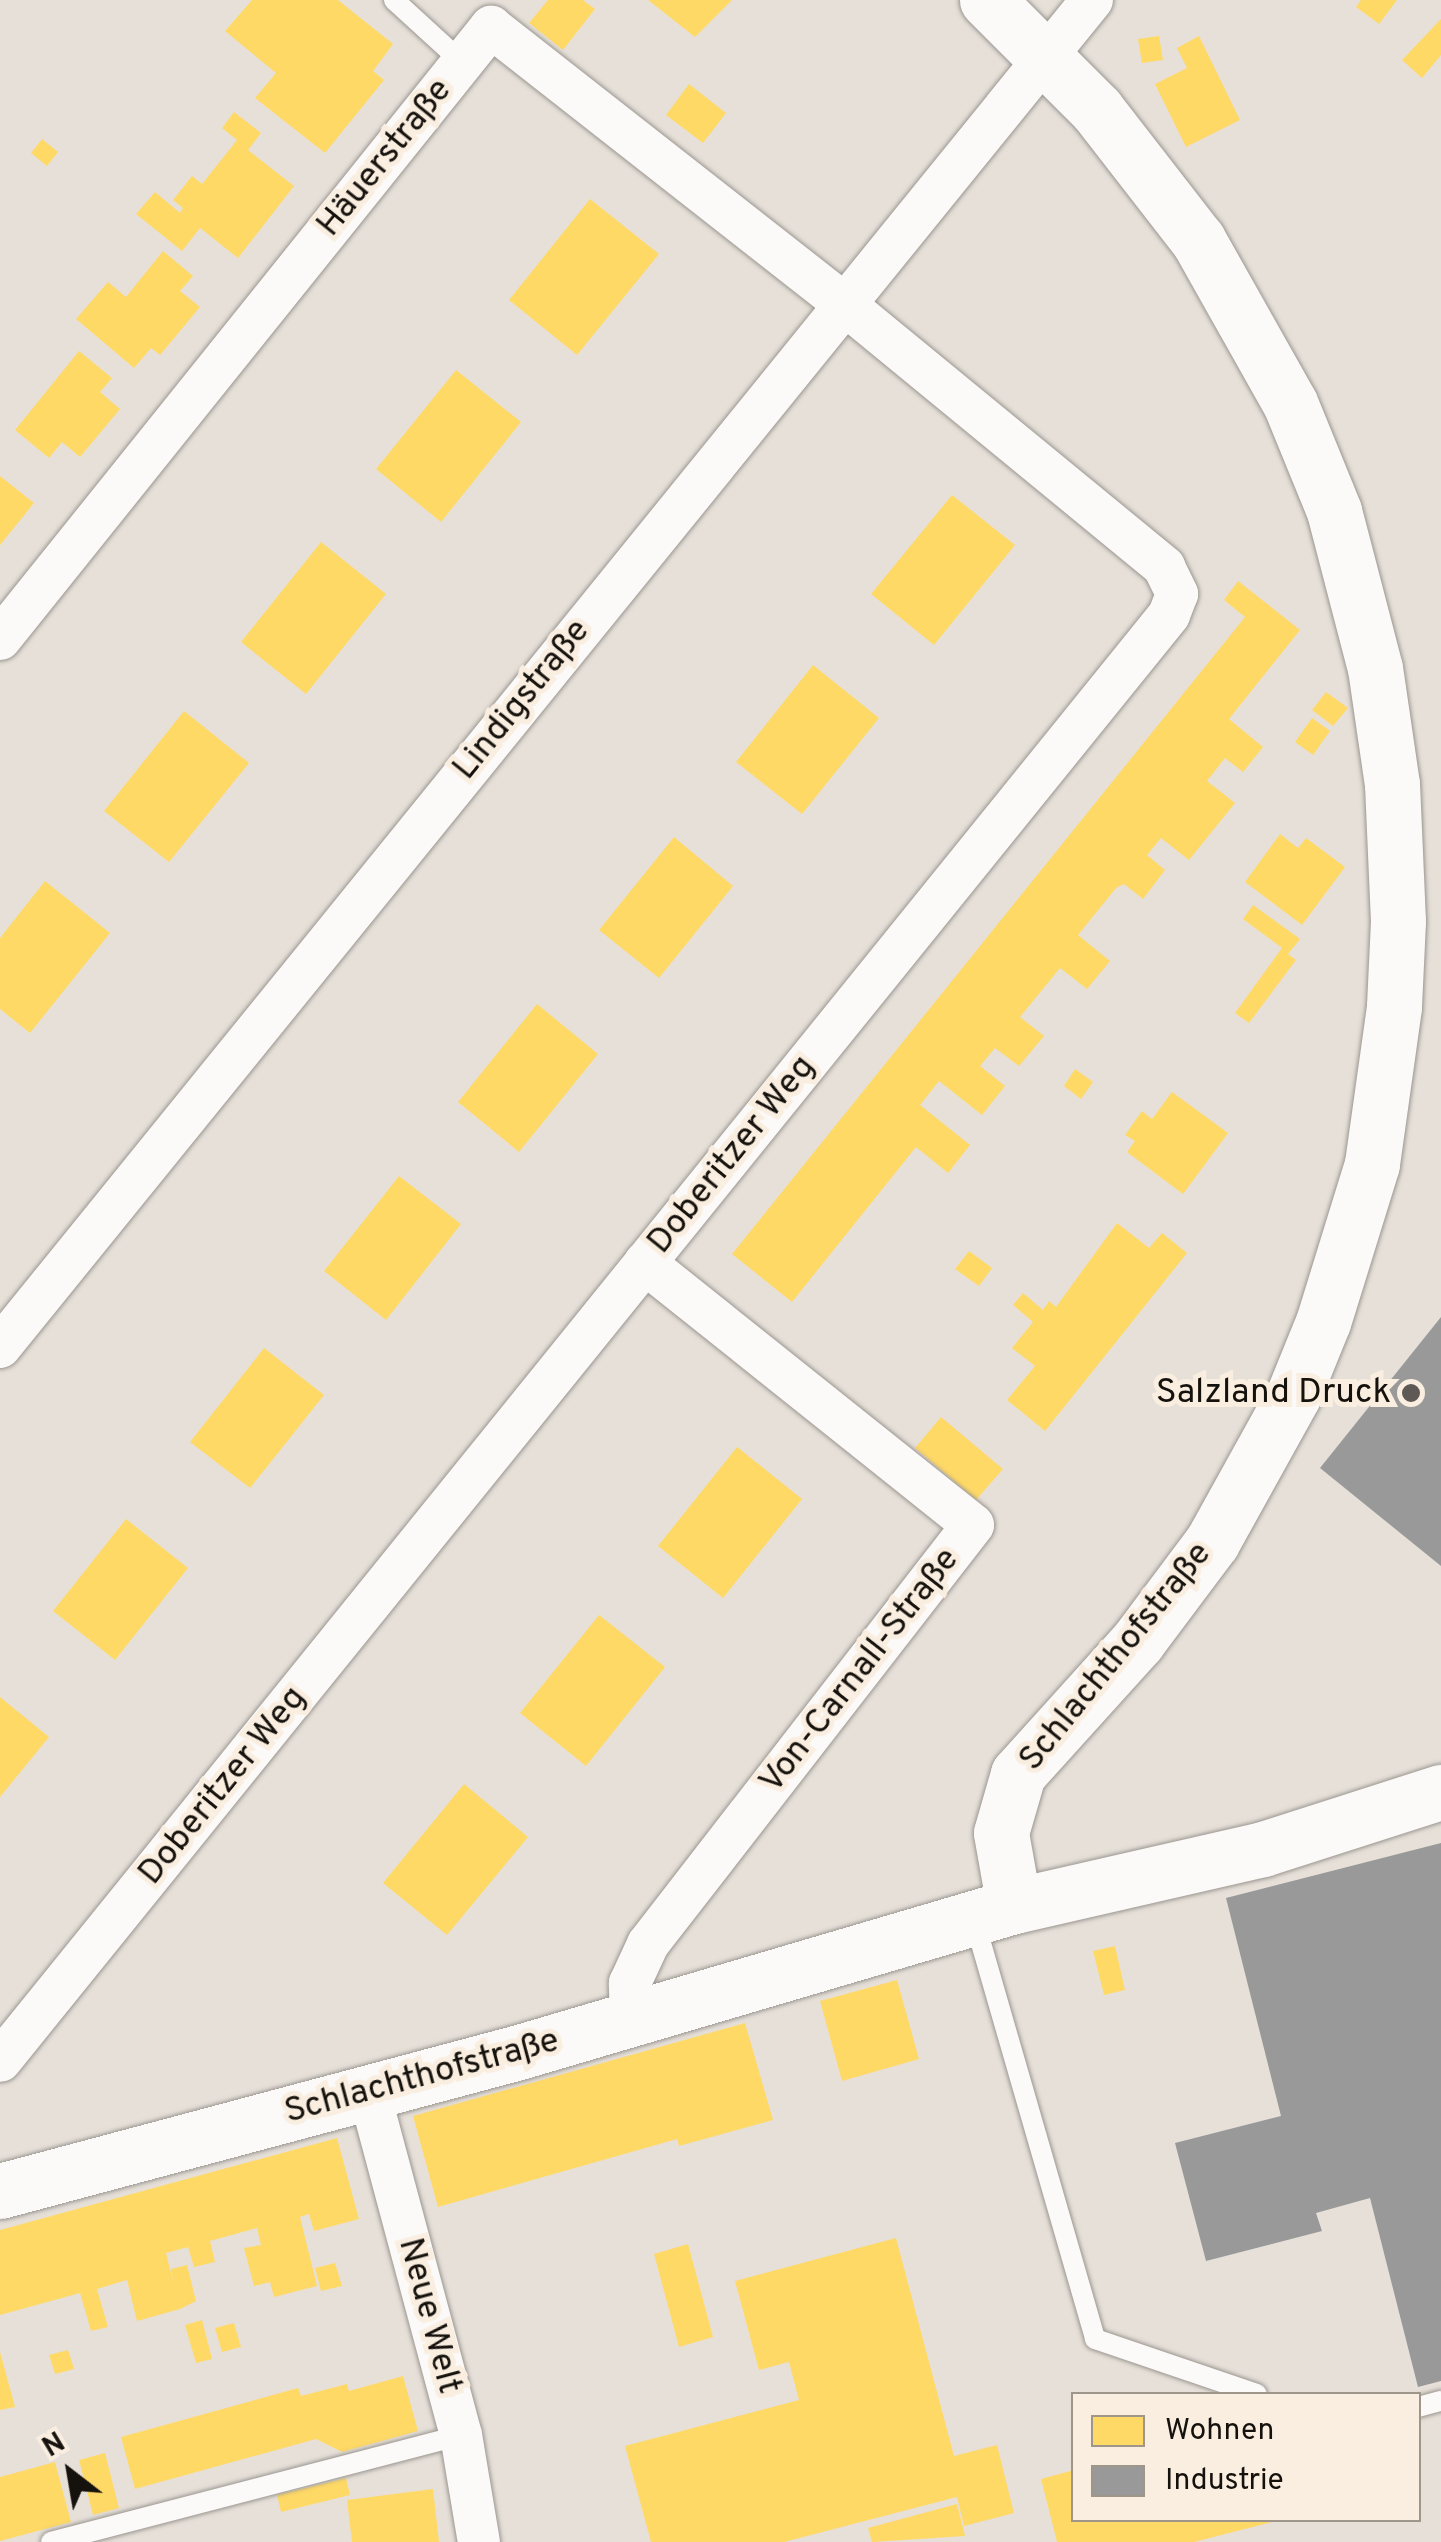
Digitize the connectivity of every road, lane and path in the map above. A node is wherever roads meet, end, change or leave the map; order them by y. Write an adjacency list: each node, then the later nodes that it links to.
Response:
1 (394, 0): 5 (lane)
2 (987, 0): 4 (street, Schlachthofstraße)
3 (1092, 0): 4 (street, Lindigstraße)
4 (1046, 56): 6 (street, Lindigstraße); 11 (street, Schlachthofstraße)
5 (462, 62): 6 (street, Häuerstraße); 7 (street, Häuerstraße)
6 (843, 303): 8 (street, Doberitzer Weg); 9 (street, Lindigstraße)
7 (0, 639)
8 (645, 1263): 12 (street, Von-Carnall-Straße); 13 (street, Doberitzer Weg)
9 (0, 1347)
10 (1441, 1792): 11 (street, Schlachthofstraße)
11 (994, 1911): 12 (street, Schlachthofstraße); 16 (lane)
12 (631, 2018): 14 (street, Schlachthofstraße)
13 (0, 2062)
14 (369, 2092): 15 (street, Schlachthofstraße); 17 (street, Neue Welt)
15 (0, 2190)
16 (1251, 2392)
17 (461, 2435): 18 (lane); 19 (street, Neue Welt)
18 (52, 2542)
19 (479, 2542)

